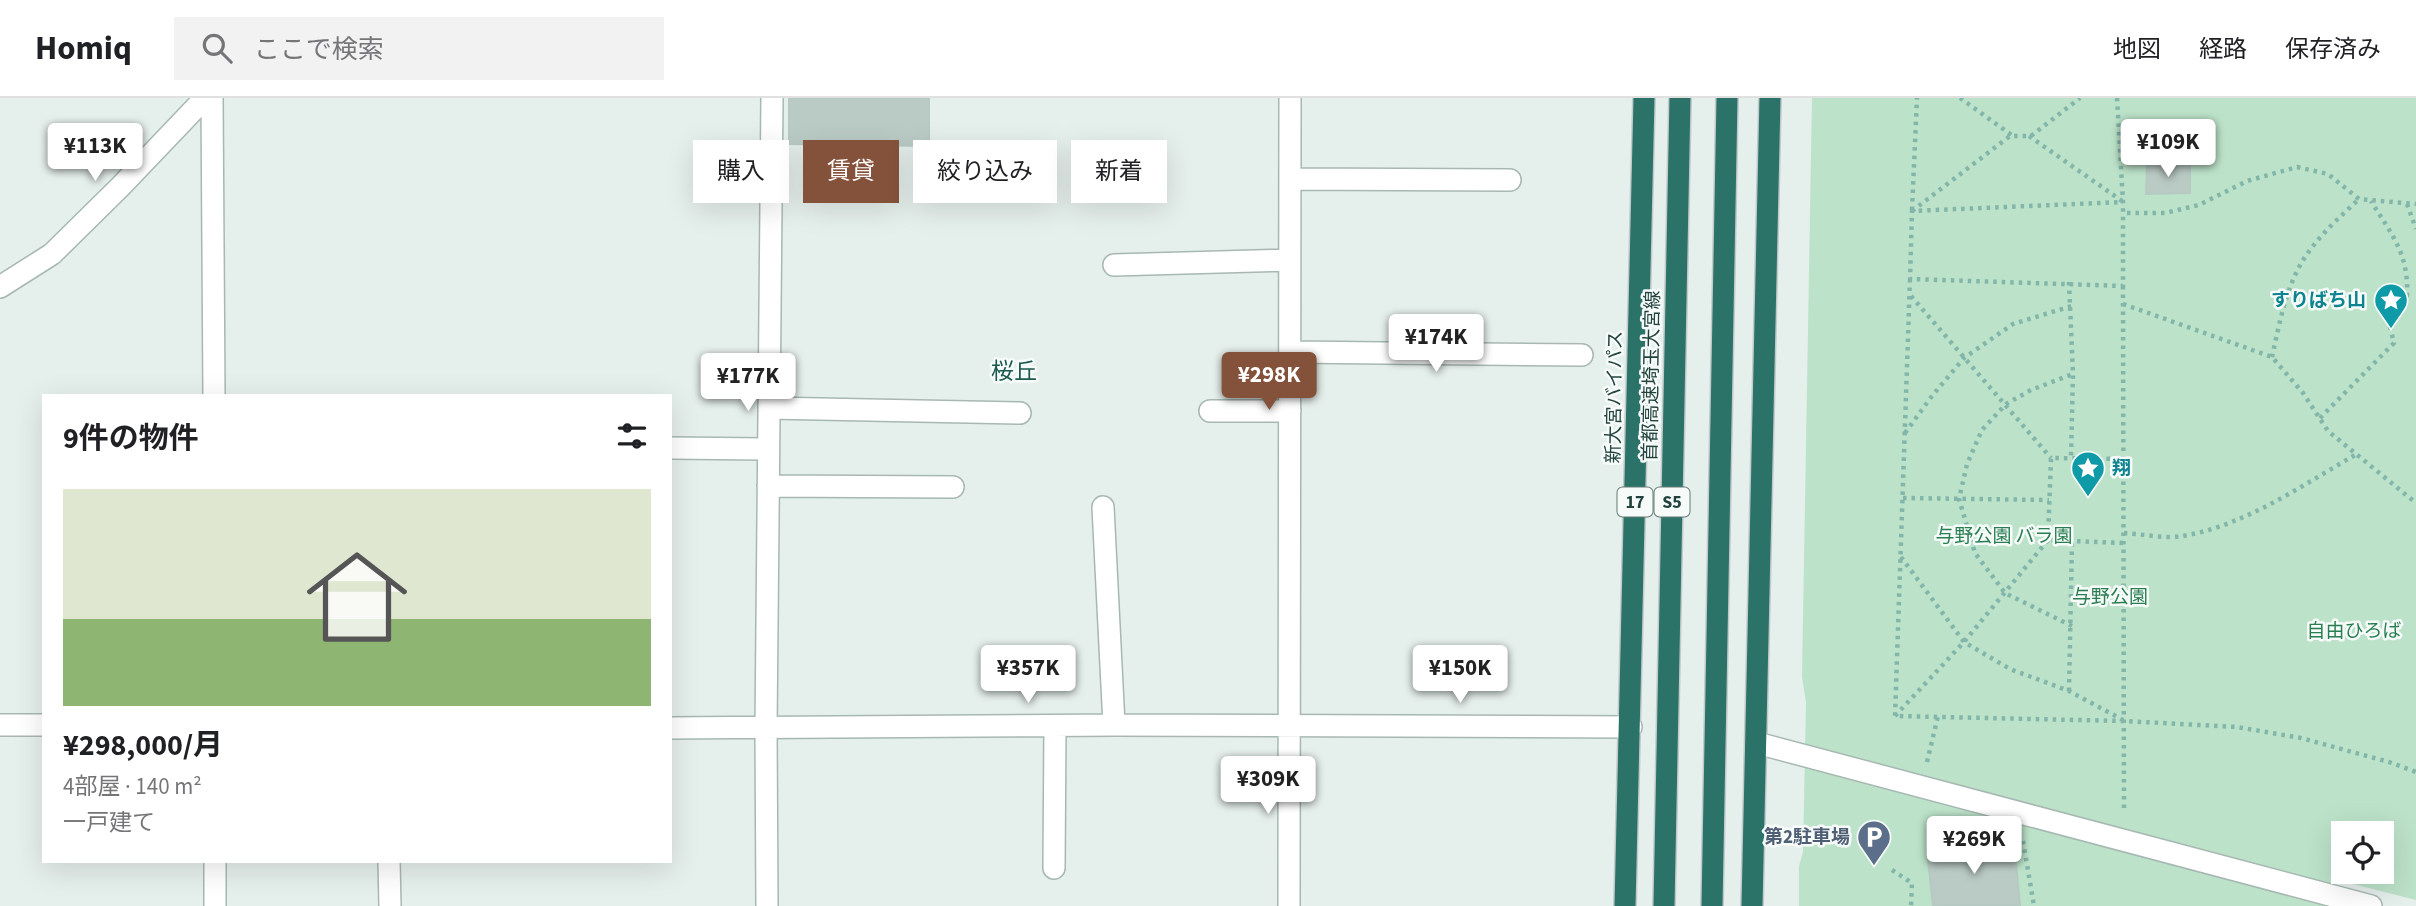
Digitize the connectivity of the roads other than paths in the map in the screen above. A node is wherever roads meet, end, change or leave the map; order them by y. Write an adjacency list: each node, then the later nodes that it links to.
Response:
1 (205, 98): 13 (street)
2 (212, 98): 16 (street)
3 (772, 98): 17 (street)
4 (1290, 98): 9 (street)
5 (1644, 98): 31 (highway, 新大宮バイパス / 17)
6 (1680, 98): 43 (highway, 首都高速埼玉大宮線 / S5)
7 (1727, 98): 44 (highway)
8 (1770, 98): 34 (highway)
9 (1290, 179): 10 (street); 11 (street)
10 (1510, 180)
11 (1289, 260): 12 (street); 14 (street)
12 (1114, 265)
13 (0, 287)
14 (1290, 352): 15 (street); 19 (street)
15 (1582, 355)
16 (214, 394)
17 (769, 408): 20 (street); 22 (street)
18 (1210, 411): 19 (street)
19 (1290, 411): 30 (street)
20 (1020, 413)
21 (672, 448): 22 (street)
22 (768, 449): 23 (street)
23 (768, 486): 24 (street); 33 (street)
24 (953, 487)
25 (1103, 507): 29 (street)
26 (0, 725): 27 (street)
27 (42, 725)
28 (1055, 726): 29 (street); 33 (street); 37 (street)
29 (1114, 726): 30 (street)
30 (1289, 727): 31 (street); 41 (street)
31 (1631, 727): 42 (highway, 新大宮バイパス / 17)
32 (672, 728): 33 (street)
33 (766, 729): 40 (street)
34 (1756, 743): 45 (highway); 46 (street)
35 (215, 863): 38 (street)
36 (389, 863): 39 (street)
37 (1054, 868)
38 (215, 906)
39 (390, 906)
40 (767, 906)
41 (1289, 906)
42 (1625, 906)
43 (1664, 906)
44 (1712, 906)
45 (1752, 906)
46 (2371, 906)

